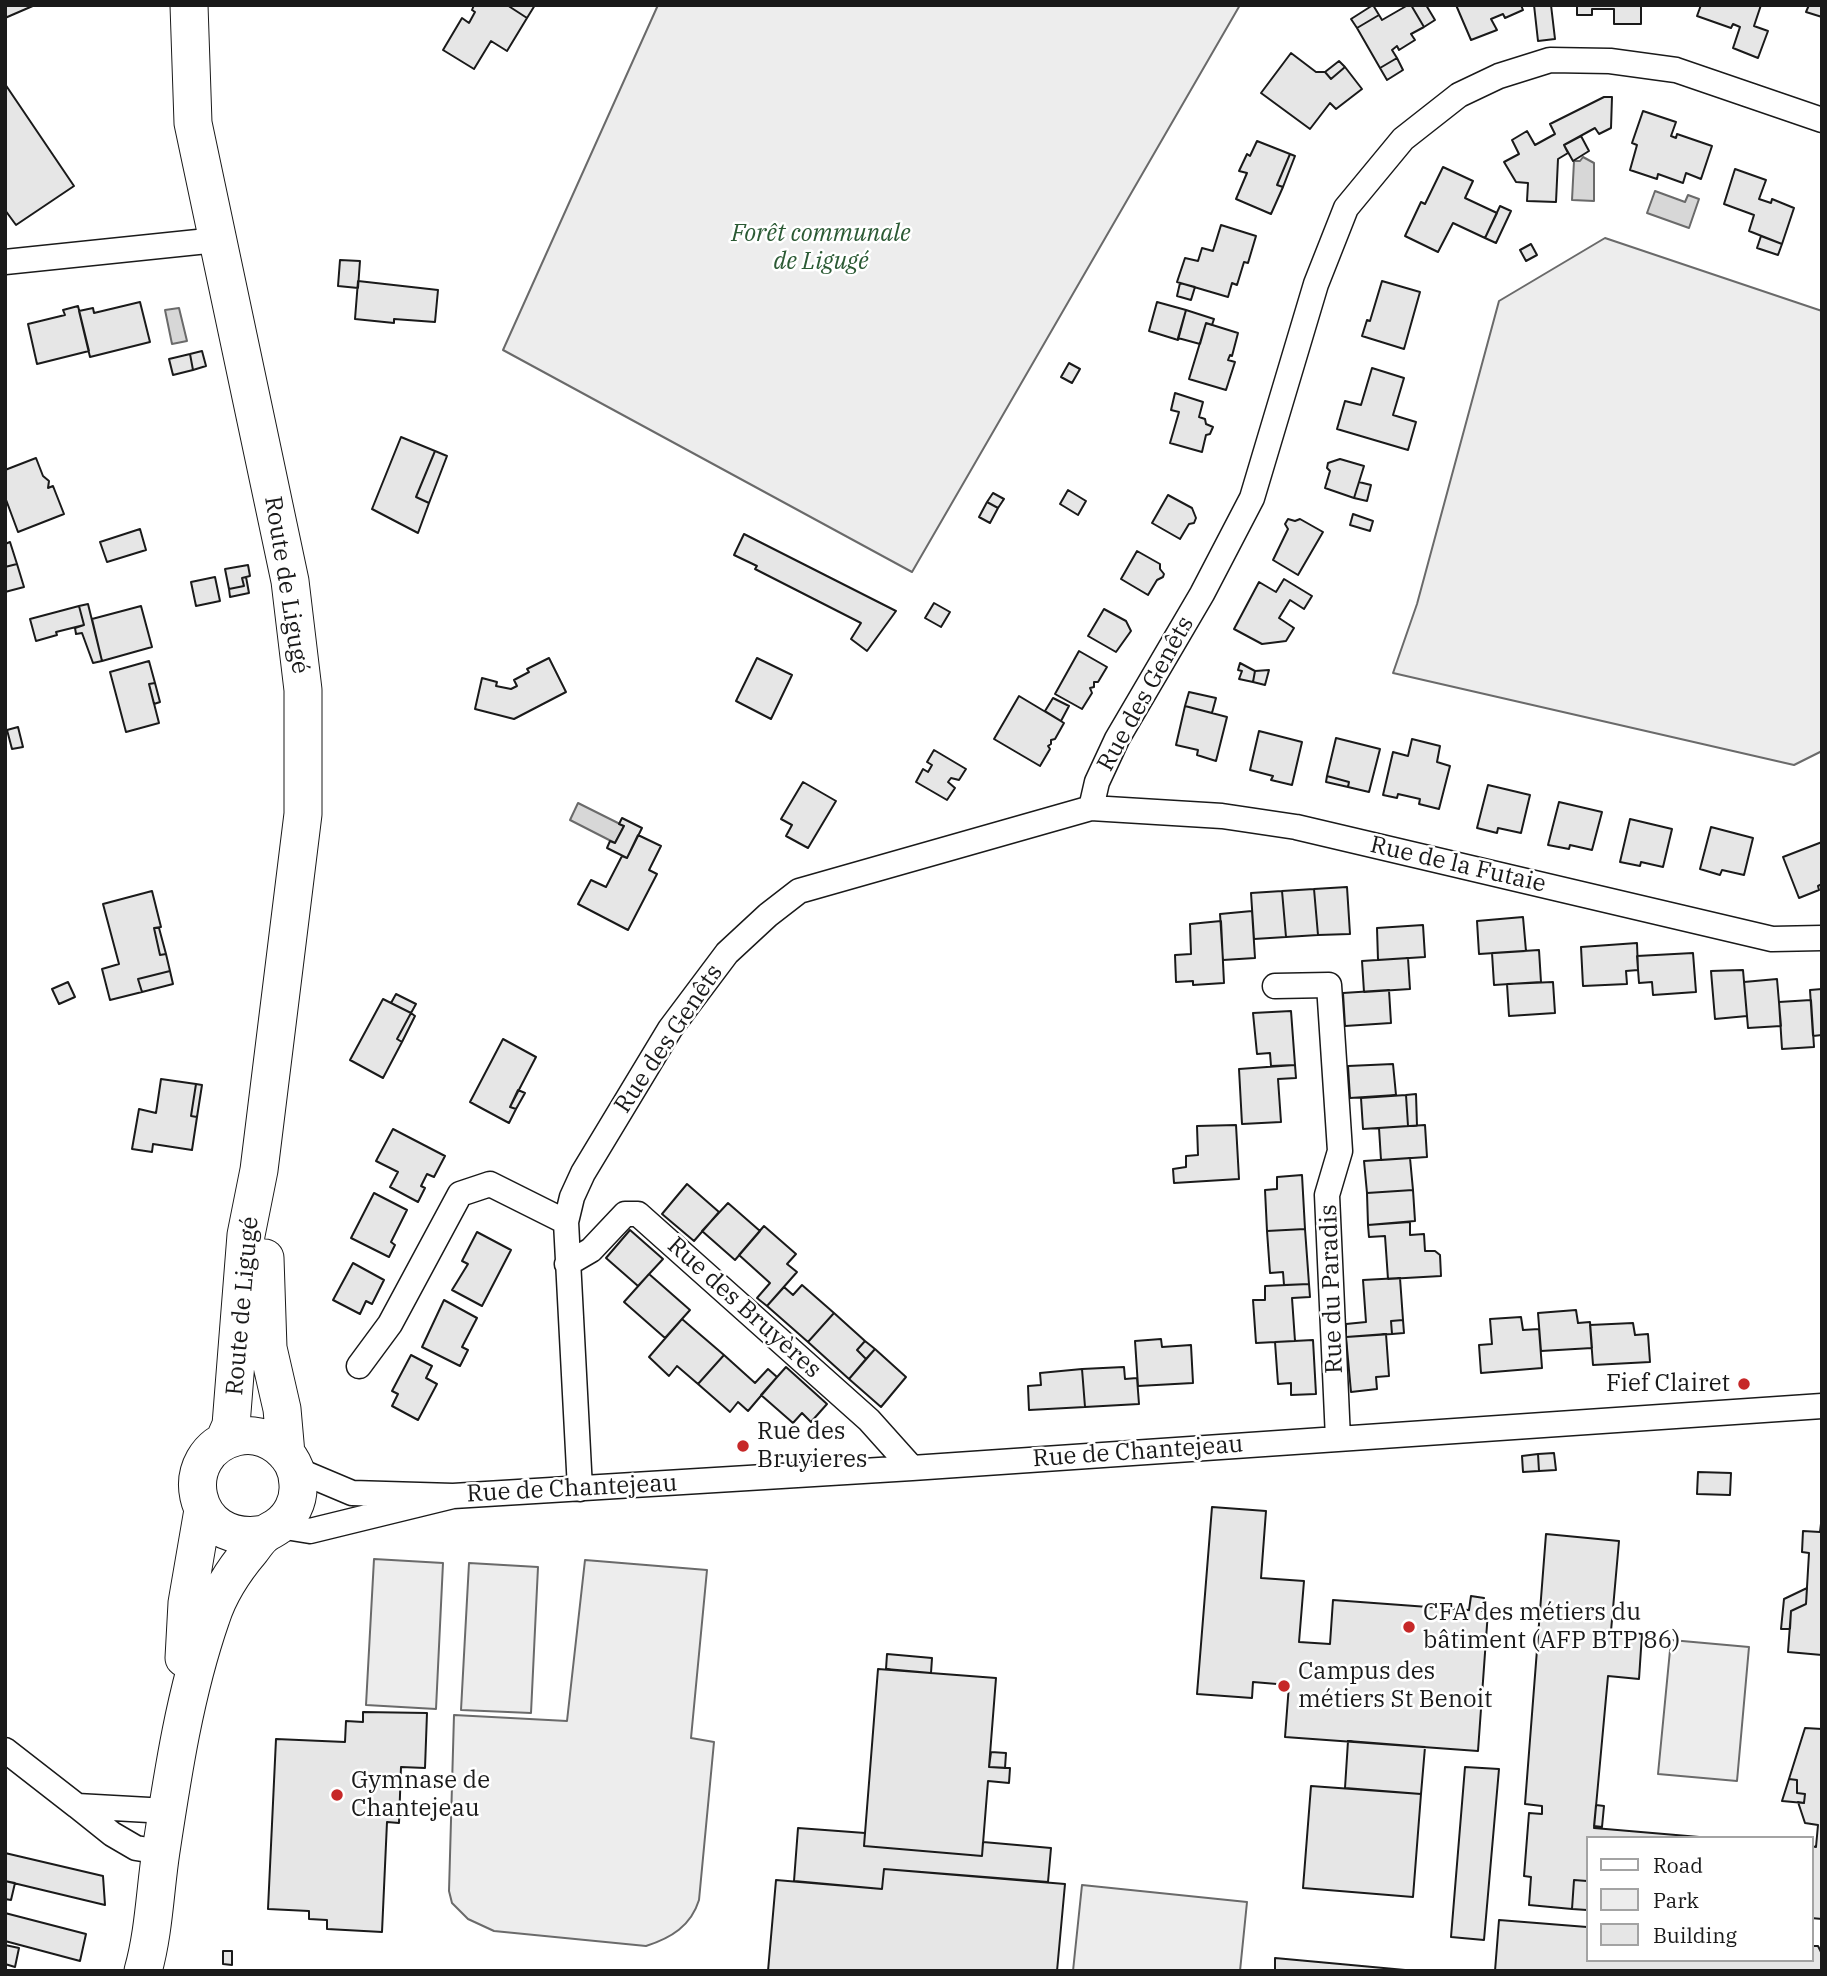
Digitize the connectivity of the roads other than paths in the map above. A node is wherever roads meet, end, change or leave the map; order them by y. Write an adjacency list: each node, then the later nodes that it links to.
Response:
1 (189, 5): 3 (street, Route de Ligugé)
2 (1822, 120): 5 (street, Rue des Genêts)
3 (217, 240): 4 (street); 8 (street, Route de Ligugé)
4 (5, 262)
5 (1091, 808): 6 (street, Rue de la Futaie); 9 (street, Rue des Genêts)
6 (1822, 938)
7 (1275, 986): 13 (street, Rue du Paradis)
8 (259, 1170): 14 (street, Route de Ligugé); 15 (street, Route de Ligugé)
9 (566, 1222): 10 (street, Rue des Genêts); 11 (street)
10 (567, 1265): 16 (street, Rue des Bruyères); 17 (street, Rue des Genêts)
11 (359, 1366)
12 (1822, 1406): 13 (street, Rue de Chantejeau)
13 (1338, 1439): 16 (street, Rue de Chantejeau)
14 (224, 1441): 15 (street); 19 (street, Route de Ligugé)
15 (291, 1461): 18 (street, Rue de Chantejeau); 20 (street, Route de Ligugé)
16 (912, 1468): 17 (street, Rue de Chantejeau)
17 (580, 1489): 18 (street, Rue de Chantejeau)
18 (453, 1496): 20 (street, Rue de Chantejeau)
19 (204, 1510): 20 (street); 21 (street, Route de Ligugé)
20 (272, 1530): 21 (street, Route de Ligugé)
21 (180, 1730): 24 (street, Route de Ligugé)
22 (5, 1750): 23 (street)
23 (77, 1806): 24 (street); 25 (street)
24 (167, 1811): 25 (street, Route de Ligugé)
25 (161, 1852): 26 (street, Route de Ligugé)
26 (143, 1971)

